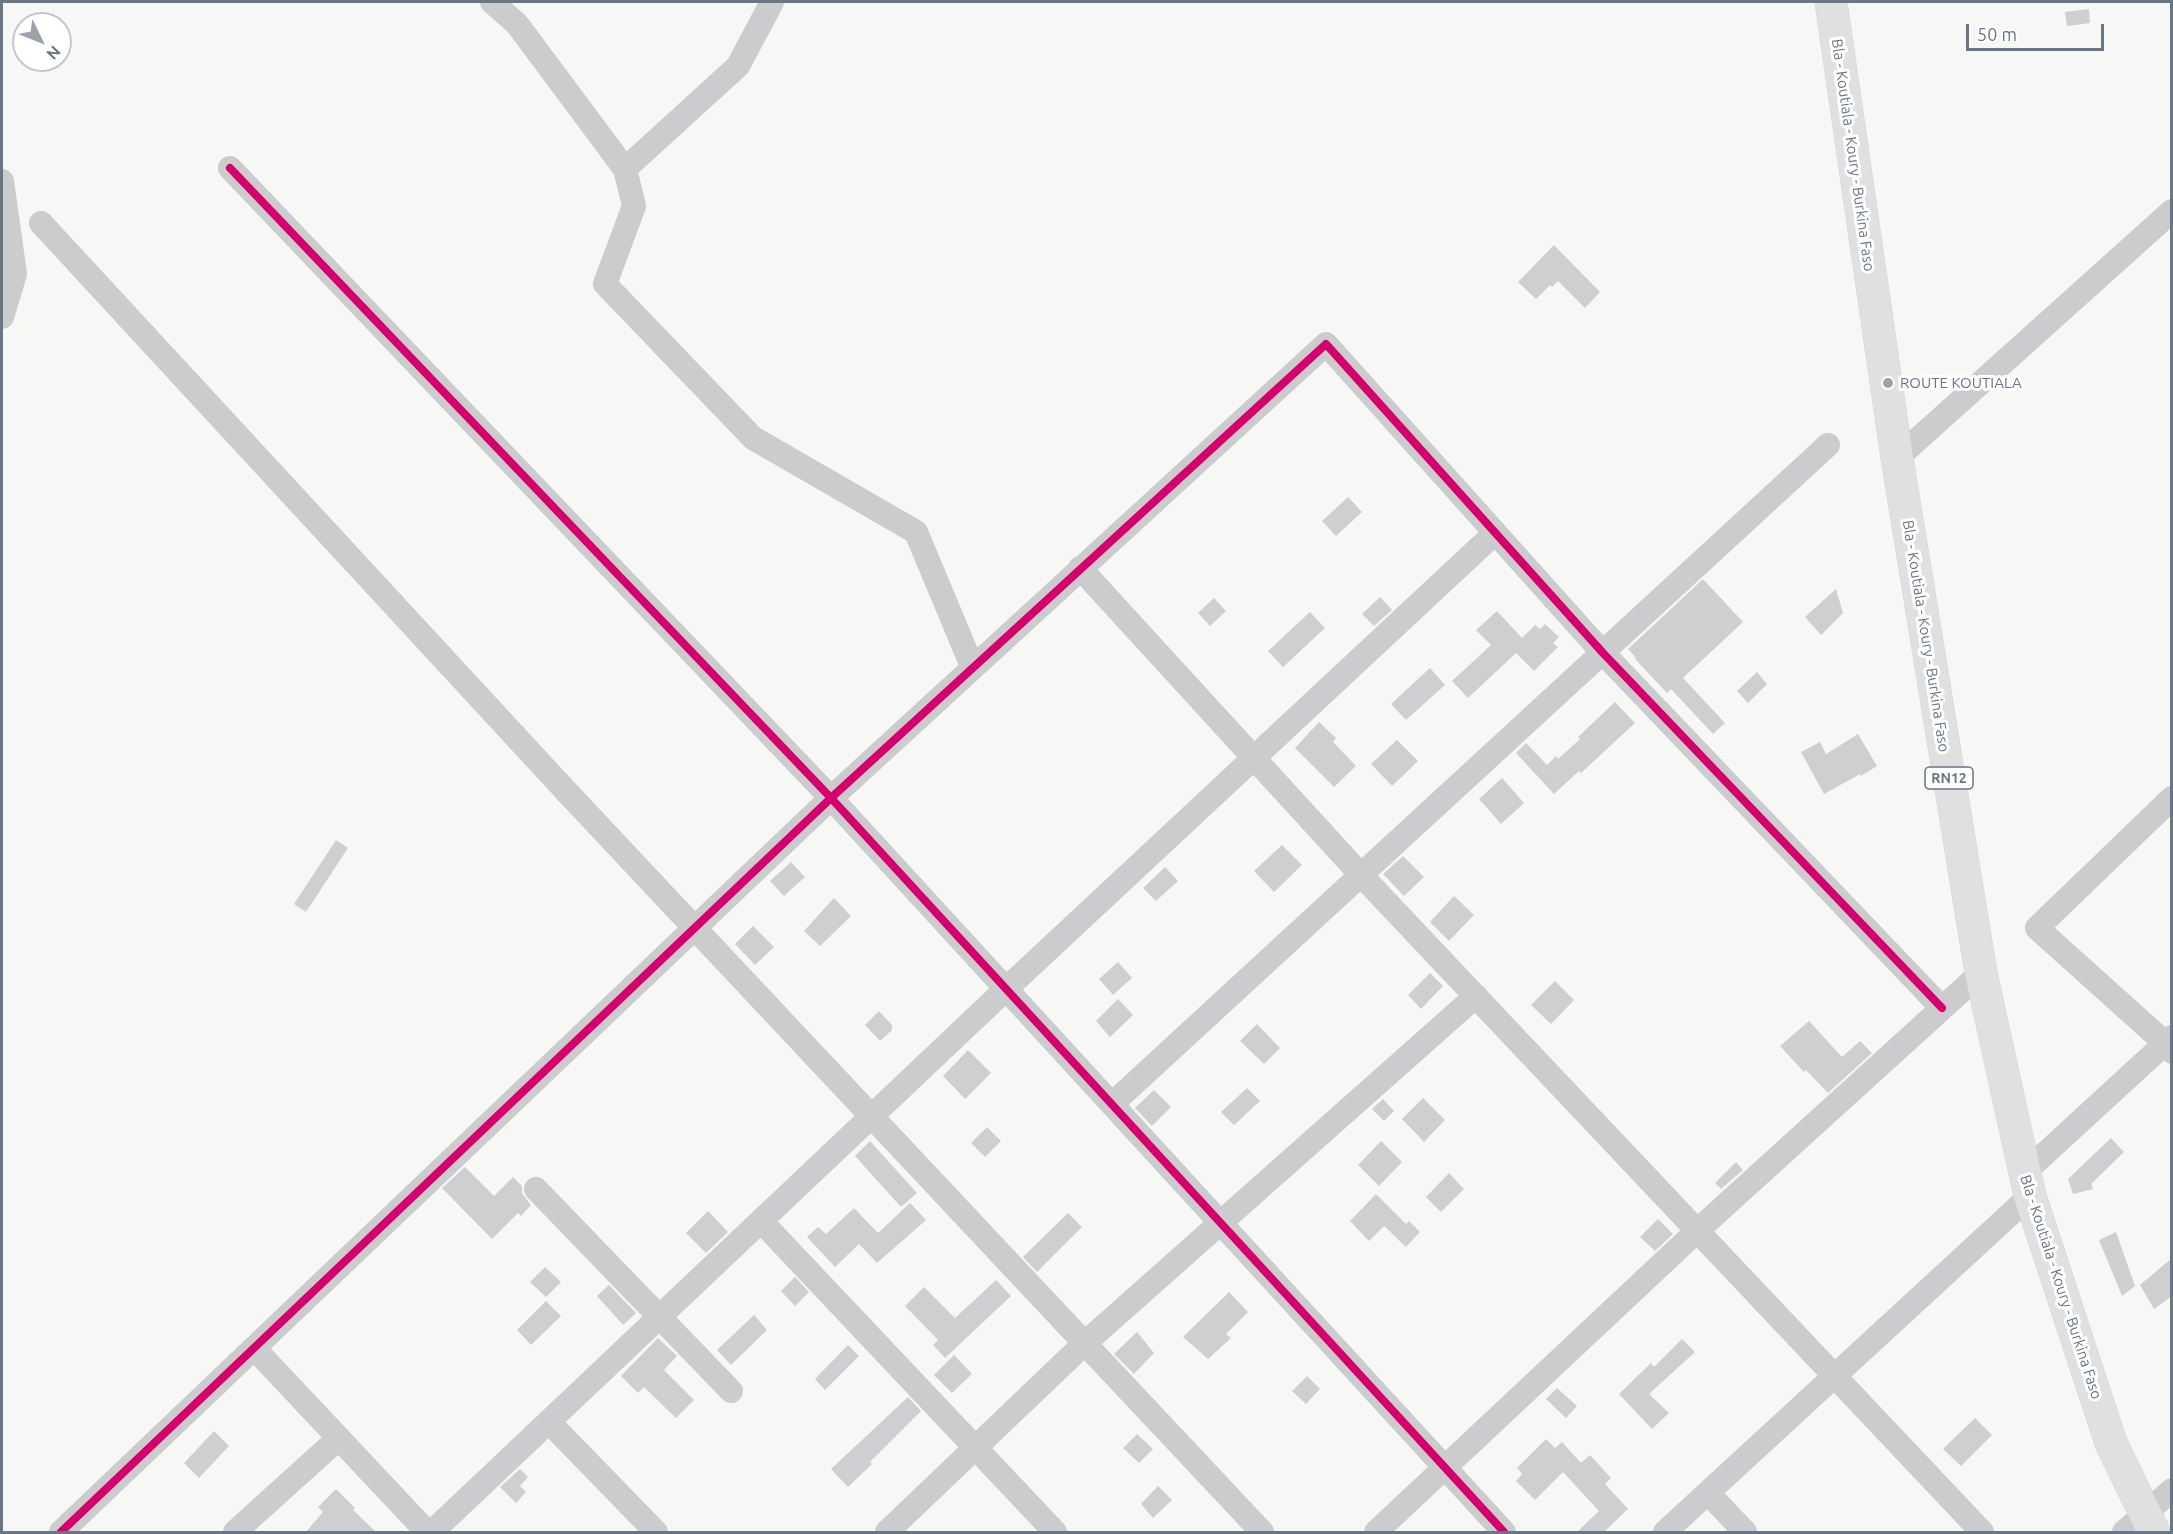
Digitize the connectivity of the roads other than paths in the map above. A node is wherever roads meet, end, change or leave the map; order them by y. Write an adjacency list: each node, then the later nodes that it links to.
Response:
1 (492, 2): 5 (street)
2 (772, 2): 5 (street)
3 (1831, 2): 11 (main road, Bla - Koutiala - Koury - Burkina Faso / RN12)
4 (230, 168): 17 (street)
5 (625, 169): 15 (street)
6 (2, 181): 9 (street)
7 (2172, 211): 11 (street)
8 (41, 223): 20 (street)
9 (2, 317)
10 (1828, 445): 14 (street)
11 (1898, 458): 21 (main road, Bla - Koutiala - Koury - Burkina Faso / RN12)
12 (1495, 532): 13 (street); 14 (street); 16 (street)
13 (1080, 568): 15 (street); 16 (street)
14 (1603, 653): 19 (street); 24 (street)
15 (972, 666): 17 (street)
16 (1254, 758): 19 (street); 22 (street)
17 (831, 798): 20 (street); 22 (street)
18 (2172, 798): 25 (street)
19 (1361, 875): 23 (street); 26 (street)
20 (695, 927): 27 (street); 35 (street)
21 (1981, 973): 24 (street); 28 (main road, Bla - Koutiala - Koury - Burkina Faso / RN12)
22 (1006, 989): 26 (street); 27 (street)
23 (1476, 996): 31 (street); 32 (street)
24 (1942, 1008): 32 (street)
25 (2169, 1044): 28 (street)
26 (1112, 1104): 31 (street)
27 (872, 1116): 30 (street); 34 (street)
28 (2027, 1184): 36 (street); 44 (main road, Bla - Koutiala - Koury - Burkina Faso / RN12)
29 (536, 1189): 33 (street)
30 (761, 1221): 33 (street); 40 (street)
31 (1220, 1223): 34 (street); 41 (street)
32 (1698, 1230): 36 (street); 41 (street)
33 (659, 1317): 37 (street); 38 (street)
34 (1085, 1343): 40 (street); 52 (street)
35 (254, 1348): 39 (street); 45 (street)
36 (1835, 1376): 43 (street); 57 (street)
37 (731, 1391)
38 (549, 1422): 48 (street); 49 (street)
39 (339, 1438): 46 (street); 47 (street)
40 (975, 1448): 50 (street); 51 (street)
41 (1445, 1468): 53 (street); 54 (street)
42 (2172, 1490): 44 (street)
43 (1708, 1493): 55 (street); 56 (street)
44 (2141, 1527)
45 (61, 1533)
46 (235, 1533)
47 (427, 1533)
48 (432, 1533)
49 (656, 1533)
50 (886, 1533)
51 (1055, 1533)
52 (1262, 1533)
53 (1376, 1533)
54 (1504, 1533)
55 (1665, 1533)
56 (1745, 1533)
57 (1982, 1533)

